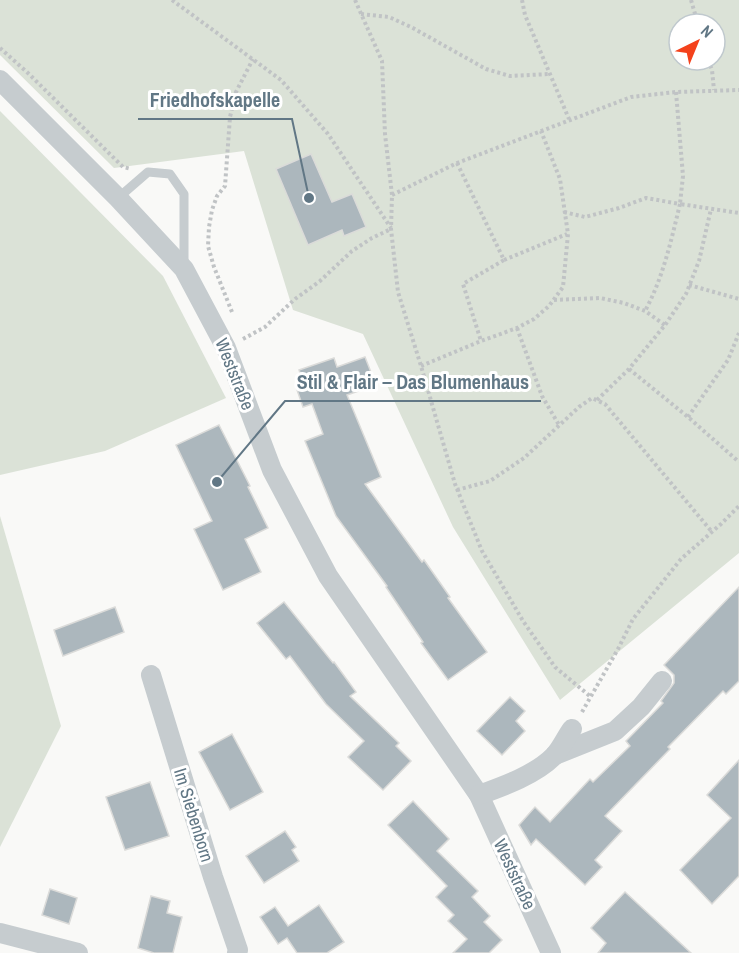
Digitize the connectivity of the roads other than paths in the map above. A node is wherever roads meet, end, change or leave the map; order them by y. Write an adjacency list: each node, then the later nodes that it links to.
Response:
1 (0, 80): 2 (street, Weststraße)
2 (118, 198): 3 (street, Weststraße); 3 (lane)
3 (184, 269): 8 (street, Weststraße)
4 (151, 675): 11 (street, Im Siebenborn)
5 (662, 681): 7 (street)
6 (572, 729): 7 (street)
7 (555, 755): 8 (street)
8 (479, 795): 12 (street, Weststraße)
9 (0, 933): 10 (street)
10 (78, 953)
11 (237, 953)
12 (551, 953)

